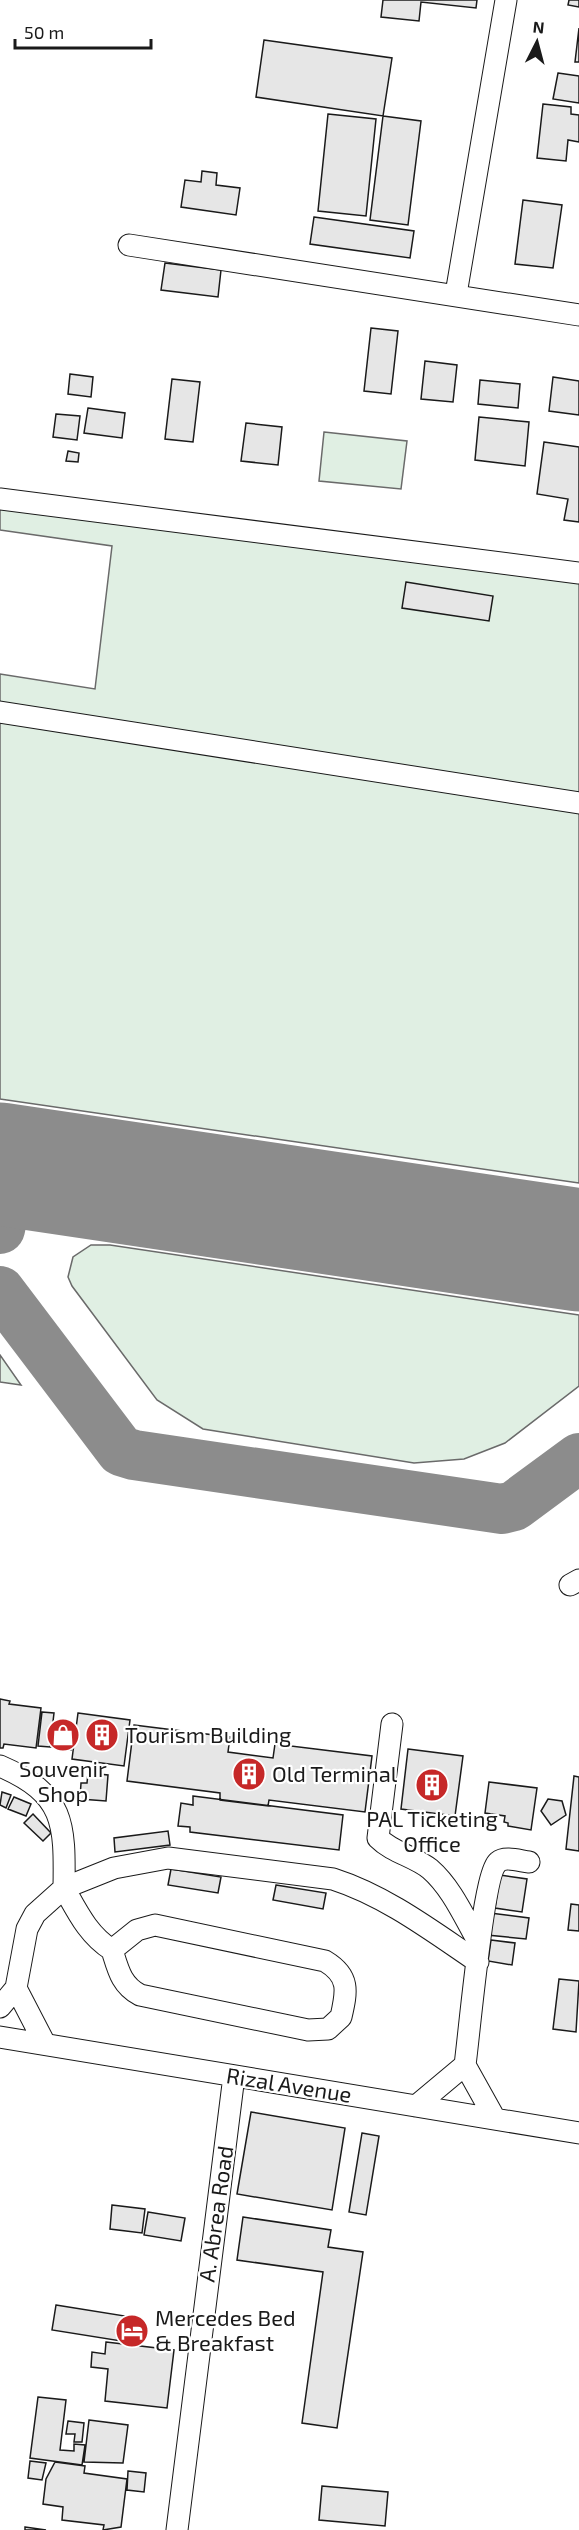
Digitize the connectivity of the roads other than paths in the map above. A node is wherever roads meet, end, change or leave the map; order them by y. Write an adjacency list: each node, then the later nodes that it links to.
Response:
1 (506, 0): 3 (street)
2 (129, 245): 3 (street)
3 (456, 294): 4 (street)
4 (579, 315)
5 (0, 499): 6 (street)
6 (579, 573)
7 (0, 712): 8 (street)
8 (579, 803)
9 (392, 1724): 14 (street)
10 (0, 1766): 12 (street)
11 (529, 1862): 14 (street)
12 (64, 1888): 13 (street); 14 (street); 15 (street)
13 (112, 1950): 13 (street)
14 (479, 1953): 19 (street)
15 (16, 1988): 16 (street); 18 (street)
16 (0, 2007)
17 (0, 2037): 18 (street, Rizal Avenue)
18 (45, 2044): 20 (street, Rizal Avenue)
19 (465, 2065): 21 (street); 22 (street)
20 (234, 2076): 21 (street, Rizal Avenue); 24 (street, A. Abrea Road)
21 (416, 2106): 22 (street, Rizal Avenue)
22 (494, 2117): 23 (street, Rizal Avenue)
23 (579, 2133)
24 (177, 2530)

